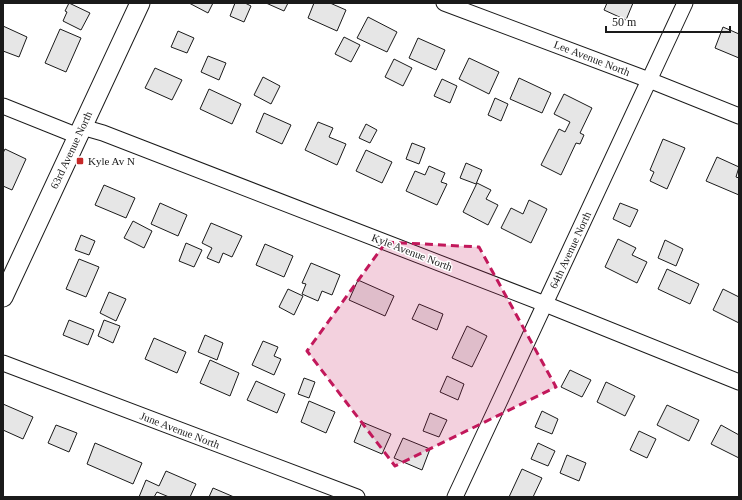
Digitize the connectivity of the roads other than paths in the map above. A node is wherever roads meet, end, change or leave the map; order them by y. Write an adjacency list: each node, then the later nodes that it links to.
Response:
1 (140, 3): 7 (street, 63rd Avenue North)
2 (444, 3): 4 (street, Lee Avenue North)
3 (685, 3): 4 (street, 64th Avenue North)
4 (649, 80): 6 (street, Lee Avenue North); 9 (street, 64th Avenue North)
5 (3, 106): 7 (street, Kyle Avenue North)
6 (739, 116)
7 (80, 131): 8 (street, 63rd Avenue North); 9 (street, Kyle Avenue North)
8 (3, 297)
9 (545, 304): 11 (street, Kyle Avenue North); 13 (street, 64th Avenue North)
10 (3, 363): 12 (street, June Avenue North)
11 (739, 382)
12 (357, 497)
13 (455, 497)

